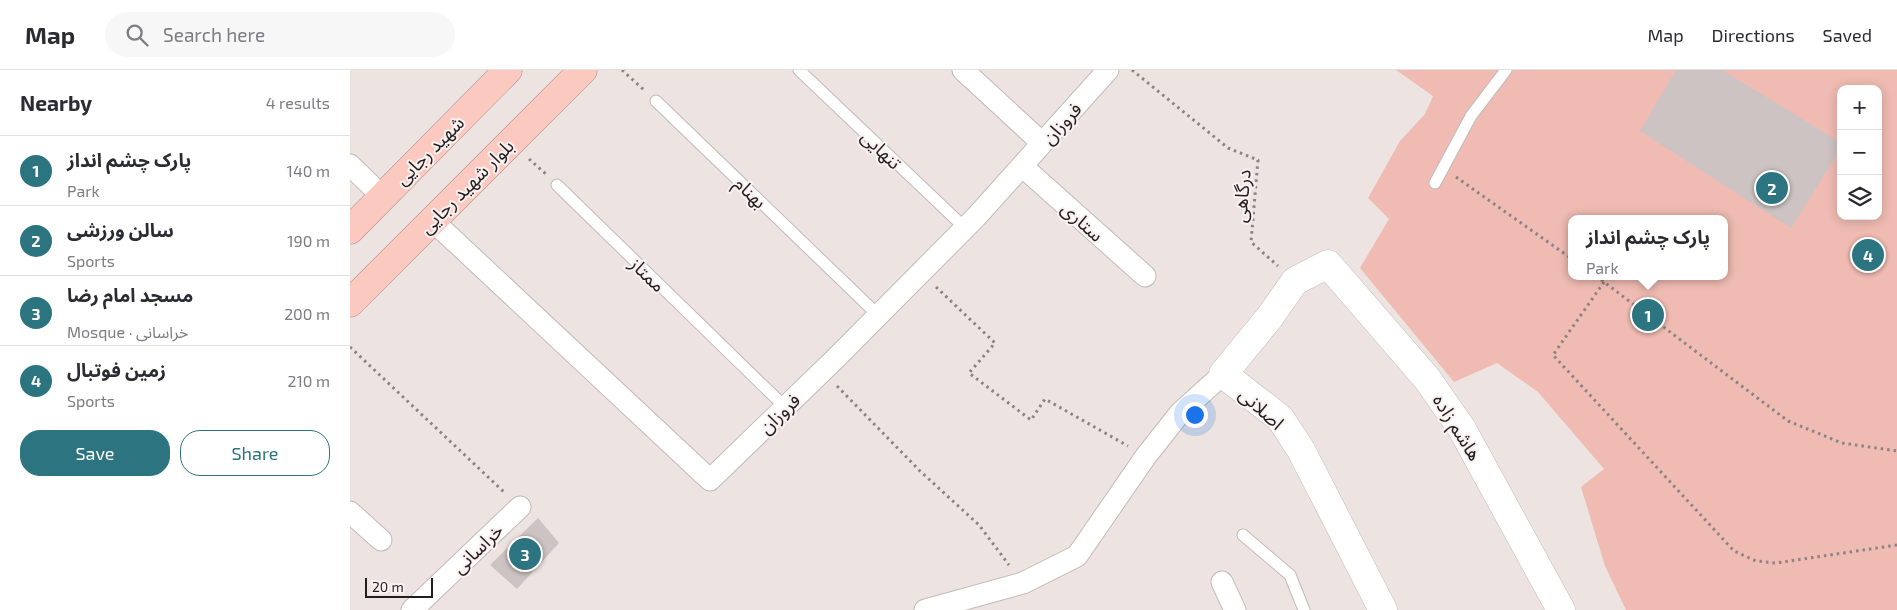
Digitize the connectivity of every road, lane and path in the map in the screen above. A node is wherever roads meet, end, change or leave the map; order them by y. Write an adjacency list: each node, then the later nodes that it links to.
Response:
1 (508, 70): 17 (highway, شهید رجایی)
2 (582, 70): 10 (highway, بلوار شهید رجایی)
3 (622, 70): 9 (path)
4 (799, 70): 19 (lane, تنهایی)
5 (963, 70): 11 (street)
6 (1108, 70): 11 (street, فروزان)
7 (1132, 70): 26 (path, درگاهی)
8 (1506, 70): 14 (lane)
9 (656, 101): 29 (lane, بهنام)
10 (511, 141): 16 (path); 18 (highway, بلوار شهید رجایی)
11 (1042, 143): 13 (street, فروزان)
12 (350, 165): 17 (street)
13 (1022, 166): 19 (street, فروزان); 24 (street, ستاری)
14 (1444, 167): 15 (lane); 21 (path)
15 (1435, 183)
16 (557, 184): 33 (lane, ممتاز)
17 (383, 196): 20 (highway, شهید رجایی)
18 (432, 220): 28 (highway, بلوار شهید رجایی); 33 (street, فروزان)
19 (965, 228): 23 (street, فروزان)
20 (350, 230)
21 (1568, 256)
22 (1328, 264): 26 (street, اصلانی); 48 (street, هاشم زاده)
23 (921, 273): 29 (street, فروزان); 35 (path)
24 (1145, 276)
25 (1601, 280): 27 (path)
26 (1295, 281): 32 (street, اصلانی)
27 (1604, 282): 34 (path); 40 (path)
28 (350, 303)
29 (879, 316): 31 (street, فروزان)
30 (350, 346): 36 (path)
31 (823, 371): 33 (street, فروزان); 42 (path)
32 (1223, 374): 35 (street); 43 (street, اصلانی)
33 (785, 407)
34 (1897, 451)
35 (1146, 456): 42 (street)
36 (520, 507): 44 (street, خراسانی)
37 (350, 512): 39 (street)
38 (1243, 535): 47 (lane)
39 (380, 540)
40 (1897, 545)
41 (1222, 582): 46 (street)
42 (1023, 583): 45 (street)
43 (1381, 609)
44 (412, 610)
45 (925, 610)
46 (1235, 610)
47 (1304, 610)
48 (1561, 610)

